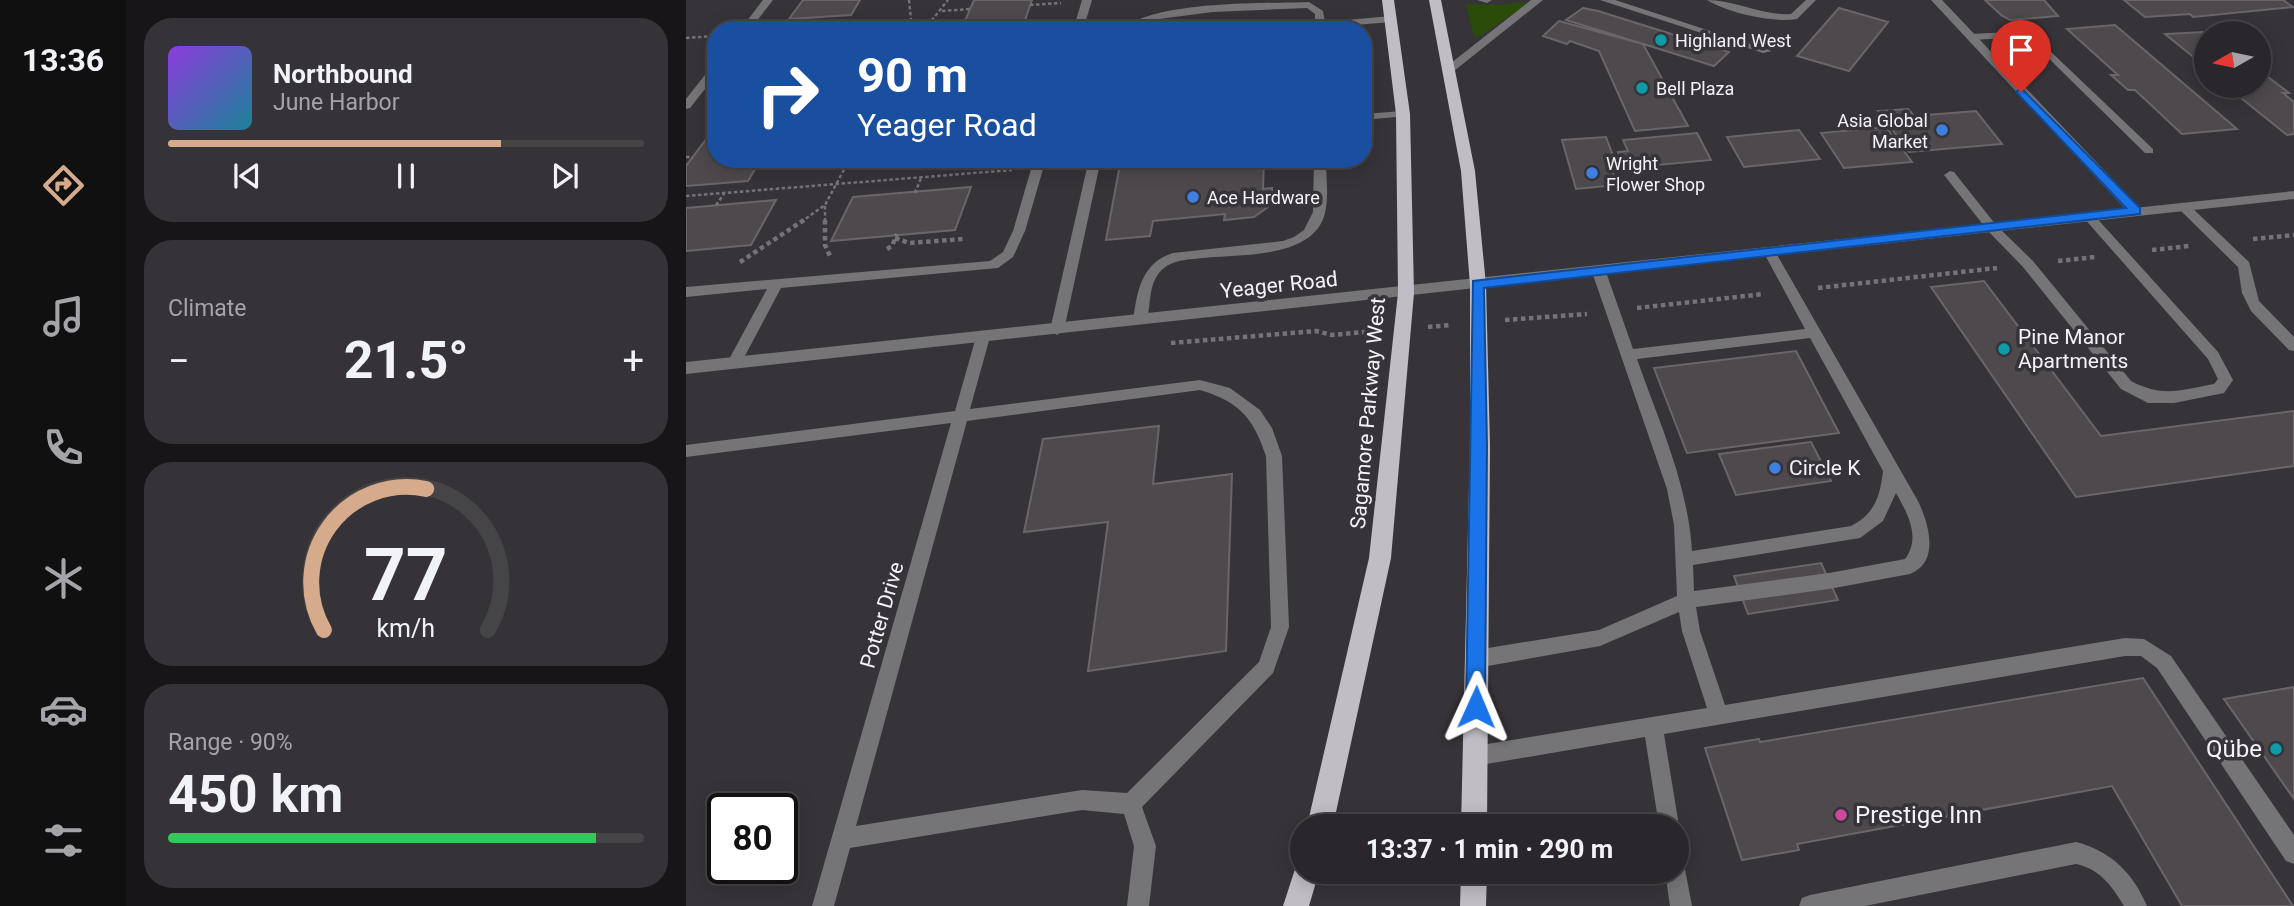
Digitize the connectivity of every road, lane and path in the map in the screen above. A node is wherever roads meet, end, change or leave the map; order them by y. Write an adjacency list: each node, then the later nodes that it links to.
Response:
1 (768, 0): 15 (lane)
2 (909, 0): 16 (path)
3 (948, 0): 13 (path)
4 (1087, 0): 18 (lane)
5 (1388, 0): 14 (highway, Sagamore Parkway West)
6 (1435, 0): 26 (highway)
7 (1538, 0): 26 (street)
8 (1605, 0): 25 (lane)
9 (1712, 0): 10 (lane)
10 (1811, 0)
11 (1936, 0): 23 (street)
12 (970, 9): 13 (path)
13 (941, 11): 17 (path)
14 (1391, 19): 21 (lane); 29 (highway, Sagamore Parkway West)
15 (752, 21)
16 (911, 21)
17 (932, 21)
18 (1081, 21)
19 (1144, 21): 20 (lane)
20 (1320, 21)
21 (1372, 21)
22 (707, 37): 24 (path)
23 (1971, 37): 31 (lane); 49 (street)
24 (686, 38)
25 (1767, 51)
26 (1450, 69): 65 (highway)
27 (707, 79): 28 (lane)
28 (686, 106)
29 (1403, 114): 30 (lane); 69 (highway, Sagamore Parkway West)
30 (1372, 116)
31 (2149, 151)
32 (693, 156): 33 (path)
33 (686, 157)
34 (843, 168): 41 (path)
35 (1003, 168): 40 (path)
36 (1038, 168): 63 (lane)
37 (1093, 168): 76 (lane)
38 (1320, 168): 73 (lane)
39 (1950, 176): 51 (lane)
40 (921, 177): 41 (path); 43 (path)
41 (836, 184): 42 (path); 47 (path)
42 (724, 193): 45 (path); 46 (path)
43 (915, 193)
44 (2294, 195): 48 (street, Yeager Road)
45 (686, 196)
46 (716, 205)
47 (825, 205): 63 (path); 67 (path)
48 (2184, 206): 49 (street, Yeager Road); 80 (lane)
49 (2135, 211): 50 (street, Yeager Road)
50 (2089, 217): 51 (street, Yeager Road); 51 (lane)
51 (1992, 228): 58 (street, Yeager Road)
52 (2294, 234): 55 (path)
53 (895, 238): 54 (path)
54 (962, 239)
55 (2248, 240)
56 (2202, 245): 57 (path)
57 (2148, 251)
58 (1770, 253): 62 (street, Yeager Road); 77 (lane)
59 (2100, 256): 60 (path)
60 (2052, 262)
61 (2007, 267): 66 (path)
62 (1599, 272): 65 (street, Yeager Road); 81 (lane)
63 (833, 280): 64 (lane)
64 (776, 285): 67 (lane); 82 (lane)
65 (1478, 285): 69 (street, Yeager Road); 74 (highway)
66 (1811, 289)
67 (710, 290): 68 (lane)
68 (686, 292)
69 (1406, 293): 73 (street, Yeager Road); 75 (highway, Sagamore Parkway West)
70 (1763, 294): 71 (path)
71 (1630, 309)
72 (1585, 314): 74 (path)
73 (1140, 321): 76 (street, Yeager Road)
74 (1478, 323): 75 (path); 89 (highway)
75 (1403, 329): 79 (path); 94 (highway, Sagamore Parkway West)
76 (1057, 330): 78 (street, Yeager Road)
77 (1813, 333): 81 (lane); 86 (lane)
78 (983, 337): 82 (street, Yeager Road); 84 (lane, Potter Drive)
79 (1162, 344)
80 (2294, 346)
81 (1627, 355): 87 (lane)
82 (734, 363): 83 (street, Yeager Road)
83 (686, 368)
84 (962, 417): 85 (lane); 93 (lane); 97 (lane, Potter Drive)
85 (686, 451)
86 (1891, 471): 87 (lane); 88 (lane)
87 (1685, 559): 88 (lane)
88 (1686, 600): 89 (lane); 90 (lane)
89 (1476, 659): 92 (highway)
90 (1719, 713): 91 (lane); 98 (lane)
91 (1653, 726): 92 (lane); 96 (lane)
92 (1475, 756): 95 (highway)
93 (1131, 804): 97 (lane); 103 (lane)
94 (1323, 814)
95 (1474, 814)
96 (1667, 814)
97 (842, 839): 102 (lane, Potter Drive)
98 (2294, 853)
99 (1302, 884): 104 (highway)
100 (1474, 884): 105 (highway)
101 (1678, 884): 106 (lane)
102 (823, 906)
103 (1138, 906)
104 (1296, 906)
105 (1473, 906)
106 (1681, 906)
107 (1810, 906): 108 (lane)
108 (2136, 906)

